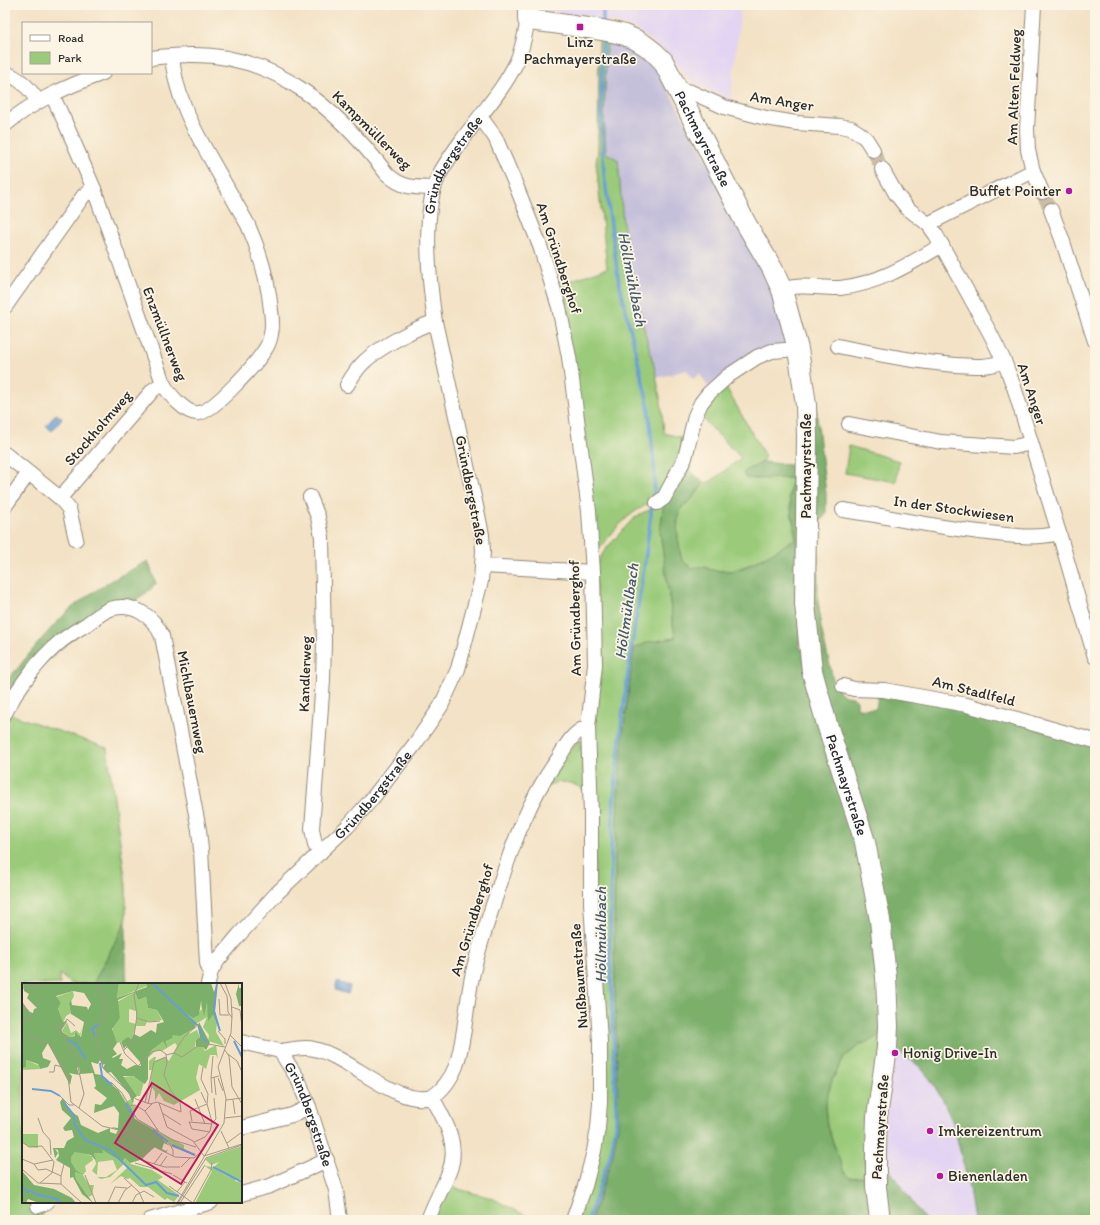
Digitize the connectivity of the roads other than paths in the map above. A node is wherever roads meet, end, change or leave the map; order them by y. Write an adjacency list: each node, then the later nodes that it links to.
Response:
1 (1034, 5): 14 (street, Am Alten Feldweg)
2 (528, 12): 7 (street, Pachmayrstraße); 10 (street, Gründbergstraße)
3 (172, 56): 4 (street, Kampmüllerweg); 15 (street, Kampmüllerweg); 28 (street, Enzmüllnerweg)
4 (152, 58)
5 (5, 73): 9 (street)
6 (100, 74): 8 (street)
7 (680, 93): 12 (street, Am Anger); 21 (street, Pachmayrstraße)
8 (52, 95): 9 (street); 16 (street, Enzmüllnerweg)
9 (38, 102): 11 (street)
10 (479, 118): 15 (street, Gründbergstraße); 42 (street, Am Gründberghof)
11 (5, 125)
12 (873, 150)
13 (882, 168): 19 (street, Am Anger)
14 (1033, 171): 17 (street, Am Alten Feldweg); 19 (street)
15 (434, 188): 23 (street, Gründbergstraße)
16 (94, 189): 22 (street); 28 (street, Enzmüllnerweg)
17 (1042, 192)
18 (1051, 210): 24 (street)
19 (928, 224): 20 (street, Am Anger)
20 (942, 245): 21 (street); 27 (street, Am Anger)
21 (782, 290): 26 (street, Pachmayrstraße)
22 (5, 307)
23 (435, 322): 29 (street); 41 (street, Gründbergstraße)
24 (1095, 341)
25 (838, 346): 27 (street)
26 (798, 350): 36 (street); 63 (street, Pachmayrstraße)
27 (1004, 361): 31 (street, Am Anger)
28 (163, 383): 35 (street, Stockholmweg)
29 (347, 385)
30 (849, 424): 31 (street)
31 (1031, 443): 39 (street, Am Anger)
32 (5, 454): 33 (street)
33 (28, 474): 35 (street); 37 (street)
34 (310, 497): 49 (street, Kandlerweg)
35 (60, 498): 40 (street)
36 (657, 503)
37 (5, 506)
38 (843, 510): 39 (street, In der Stockwiesen)
39 (1059, 533): 43 (street, Am Anger)
40 (76, 539)
41 (483, 566): 42 (street); 49 (street, Gründbergstraße)
42 (592, 572): 47 (street, Am Gründberghof)
43 (1095, 657)
44 (843, 686): 48 (street, Am Stadlfeld)
45 (9, 697): 46 (street, Michlbauernweg); 50 (street, Michlbauernweg)
46 (5, 713)
47 (588, 727): 53 (street, Am Gründberghof); 62 (street, Nußbaumstraße)
48 (1095, 742)
49 (320, 853): 50 (street, Gründbergstraße)
50 (210, 978)
51 (242, 1042): 52 (street, Gründbergstraße)
52 (280, 1051): 53 (street); 54 (street, Gründbergstraße)
53 (432, 1097): 61 (street)
54 (309, 1107): 55 (street); 56 (street, Gründbergstraße)
55 (242, 1128)
56 (327, 1160): 57 (street); 60 (street, Gründbergstraße)
57 (242, 1194)
58 (207, 1203): 59 (street)
59 (150, 1220)
60 (340, 1220)
61 (428, 1220)
62 (573, 1220)
63 (880, 1220)

